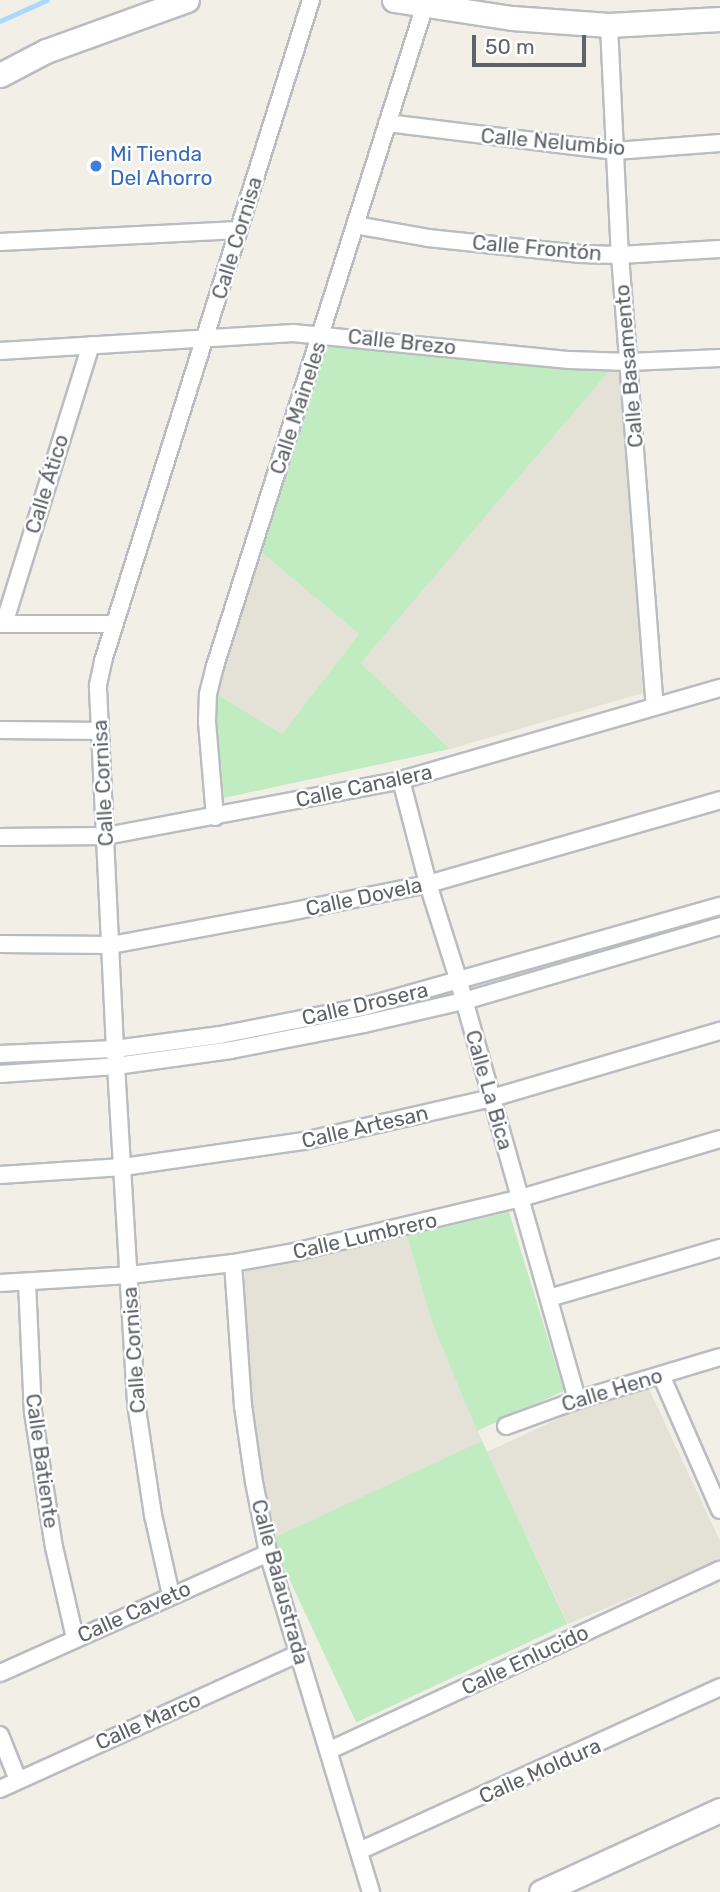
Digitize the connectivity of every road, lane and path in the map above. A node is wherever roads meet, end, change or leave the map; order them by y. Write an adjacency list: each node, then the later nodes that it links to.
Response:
1 (187, 0): 7 (main road)
2 (311, 0): 12 (street, Calle Cornisa)
3 (394, 0): 4 (main road)
4 (425, 5): 6 (main road); 8 (street, Calle Maineles)
5 (720, 19): 6 (main road)
6 (609, 25): 10 (street, Calle Basamento)
7 (0, 75)
8 (387, 123): 10 (street, Calle Nelumbio); 11 (street, Calle Maineles)
9 (720, 143): 10 (street, Calle Nelumbio)
10 (615, 151): 15 (street, Calle Basamento)
11 (355, 225): 15 (street, Calle Frontón); 16 (street, Calle Maineles)
12 (239, 230): 13 (street); 17 (street, Calle Cornisa)
13 (0, 242)
14 (720, 249): 15 (street, Calle Frontón)
15 (620, 255): 21 (street, Calle Basamento)
16 (322, 334): 17 (street, Calle Brezo); 21 (street, Calle Brezo); 30 (street, Calle Maineles)
17 (207, 339): 18 (street, Calle Brezo); 23 (street, Calle Cornisa)
18 (91, 345): 19 (street, Calle Brezo); 22 (street, Calle Ático)
19 (0, 351)
20 (720, 358): 21 (street, Calle Brezo)
21 (629, 362): 25 (street, Calle Basamento)
22 (2, 624): 23 (street)
23 (114, 624): 27 (street, Calle Cornisa)
24 (720, 688): 25 (street, Calle Canalera)
25 (654, 706): 28 (street, Calle Canalera)
26 (0, 730): 27 (street)
27 (99, 731): 31 (street, Calle Cornisa)
28 (401, 780): 30 (street, Calle Canalera); 33 (street, Calle La Bica)
29 (720, 800): 33 (street, Calle Dovela)
30 (215, 817): 31 (street, Calle Canalera)
31 (106, 836): 32 (street, Calle Canalera); 37 (street, Calle Cornisa)
32 (0, 837)
33 (428, 884): 37 (street, Calle Dovela); 38 (street, Calle La Bica)
34 (720, 906): 38 (street, Calle Drosera)
35 (720, 926): 39 (street, Calle Drosera)
36 (0, 944): 37 (street, Calle Dovela)
37 (111, 945): 42 (street, Calle Cornisa)
38 (460, 982): 39 (street, Calle La Bica); 42 (street, Calle Drosera)
39 (464, 1001): 42 (street, Calle Drosera); 44 (street, Calle La Bica)
40 (720, 1031): 44 (street, Calle Artesan)
41 (0, 1054): 42 (street, Calle Drosera)
42 (116, 1058): 43 (street, Calle Drosera); 46 (street, Calle Cornisa)
43 (0, 1074)
44 (492, 1098): 46 (street, Calle Artesan); 48 (street, Calle La Bica)
45 (720, 1139): 48 (street, Calle Lumbrero)
46 (122, 1167): 47 (street, Calle Artesan); 51 (street, Calle Cornisa)
47 (0, 1175)
48 (521, 1198): 50 (street, Calle Lumbrero); 54 (street, Calle La Bica)
49 (720, 1248): 54 (street)
50 (233, 1263): 51 (street, Calle Lumbrero); 60 (street, Calle Balaustrada)
51 (129, 1275): 52 (street, Calle Lumbrero); 62 (street, Calle Cornisa)
52 (27, 1282): 53 (street, Calle Lumbrero); 63 (street, Calle Batiente)
53 (0, 1283)
54 (549, 1298): 57 (street, Calle La Bica)
55 (720, 1357): 56 (street, Calle Heno)
56 (661, 1375): 57 (street, Calle Heno); 59 (street)
57 (577, 1400): 58 (street, Calle Heno)
58 (506, 1426)
59 (720, 1510)
60 (268, 1553): 62 (street, Calle Caveto); 64 (street, Calle Balaustrada)
61 (720, 1570): 68 (street, Calle Enlucido)
62 (171, 1595): 63 (street, Calle Caveto)
63 (75, 1638): 65 (street, Calle Caveto)
64 (297, 1654): 68 (street, Calle Balaustrada); 69 (street, Calle Marco)
65 (0, 1673)
66 (720, 1687): 72 (street, Calle Moldura)
67 (0, 1735): 69 (street)
68 (330, 1750): 72 (street, Calle Balaustrada)
69 (18, 1780): 70 (street, Calle Marco)
70 (0, 1789)
71 (720, 1810): 74 (main road)
72 (359, 1851): 73 (street, Calle Balaustrada)
73 (371, 1892)
74 (541, 1892)

